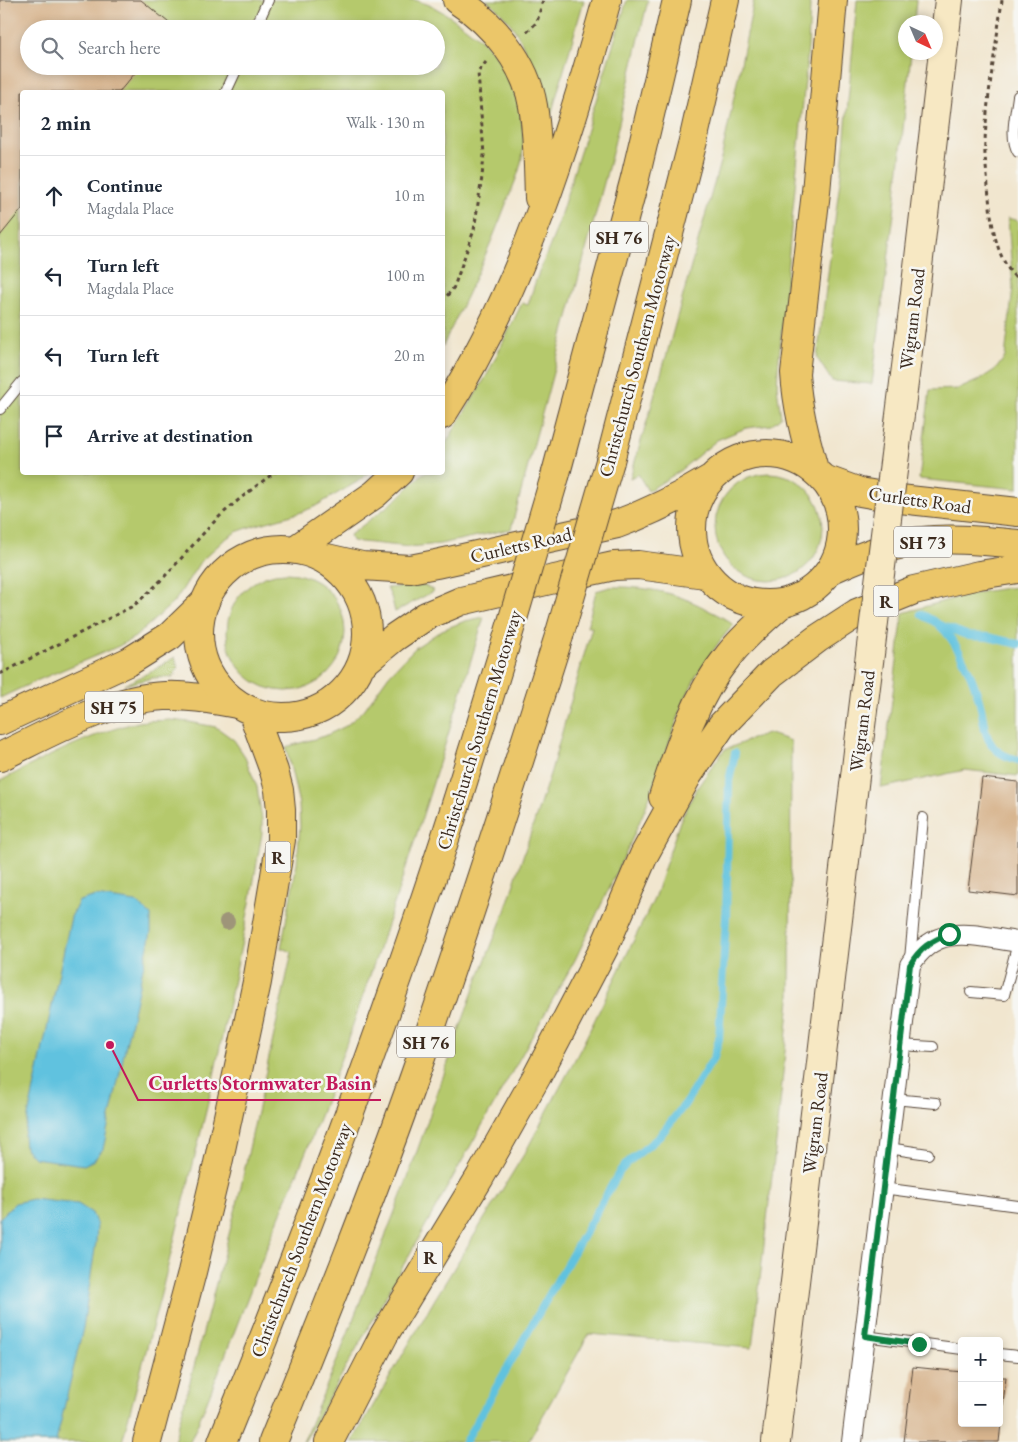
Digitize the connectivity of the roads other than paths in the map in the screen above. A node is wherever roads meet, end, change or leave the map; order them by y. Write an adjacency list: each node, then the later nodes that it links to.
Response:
1 (268, 0): 8 (lane)
2 (457, 0): 13 (main road)
3 (607, 0): 13 (main road)
4 (677, 0): 52 (main road, Christchurch Southern Motorway / SH 76, bridge)
5 (725, 0): 53 (main road, Christchurch Southern Motorway / SH 76, bridge)
6 (833, 0): 17 (main road)
7 (949, 0): 55 (main road, Wigram Road, bridge)
8 (259, 20)
9 (234, 75): 10 (lane)
10 (227, 90)
11 (1018, 96): 12 (lane)
12 (1018, 152)
13 (540, 211): 16 (main road)
14 (20, 384): 15 (lane)
15 (0, 409)
16 (445, 410)
17 (819, 474): 19 (main road, SH 73); 20 (main road, Curletts Road / SH 73); 25 (main road)
18 (396, 475): 23 (main road)
19 (710, 479): 21 (main road, Curletts Road / SH 73); 27 (main road)
20 (1018, 512)
21 (562, 536): 24 (main road, Curletts Road / SH 75)
22 (1018, 544): 25 (main road, Curletts Road / SH 73)
23 (296, 549): 24 (main road, SH 75); 28 (main road, SH 75)
24 (324, 557): 30 (main road)
25 (832, 569): 29 (main road, SH 73)
26 (1018, 570): 35 (main road, R)
27 (705, 574): 29 (main road, SH 73); 30 (main road, SH 75)
28 (205, 602): 31 (main road, R); 32 (main road, SH 75)
29 (781, 604): 35 (main road)
30 (362, 664): 31 (main road, SH 75)
31 (245, 708): 33 (main road, SH 75); 51 (main road, R)
32 (0, 721)
33 (0, 758)
34 (923, 818): 37 (lane)
35 (644, 855): 54 (main road, R)
36 (1018, 942): 37 (street); 38 (lane)
37 (910, 965): 39 (street)
38 (970, 992)
39 (900, 1045): 40 (lane); 41 (street)
40 (933, 1047)
41 (894, 1099): 42 (lane); 43 (street)
42 (936, 1103)
43 (888, 1148): 44 (lane); 45 (street)
44 (928, 1154)
45 (882, 1188): 46 (lane); 47 (street)
46 (1018, 1206)
47 (865, 1336): 48 (lane); 56 (street)
48 (958, 1348)
49 (1003, 1354): 50 (lane)
50 (1018, 1356)
51 (147, 1442)
52 (222, 1442)
53 (273, 1442)
54 (329, 1442)
55 (776, 1442)
56 (852, 1442)

